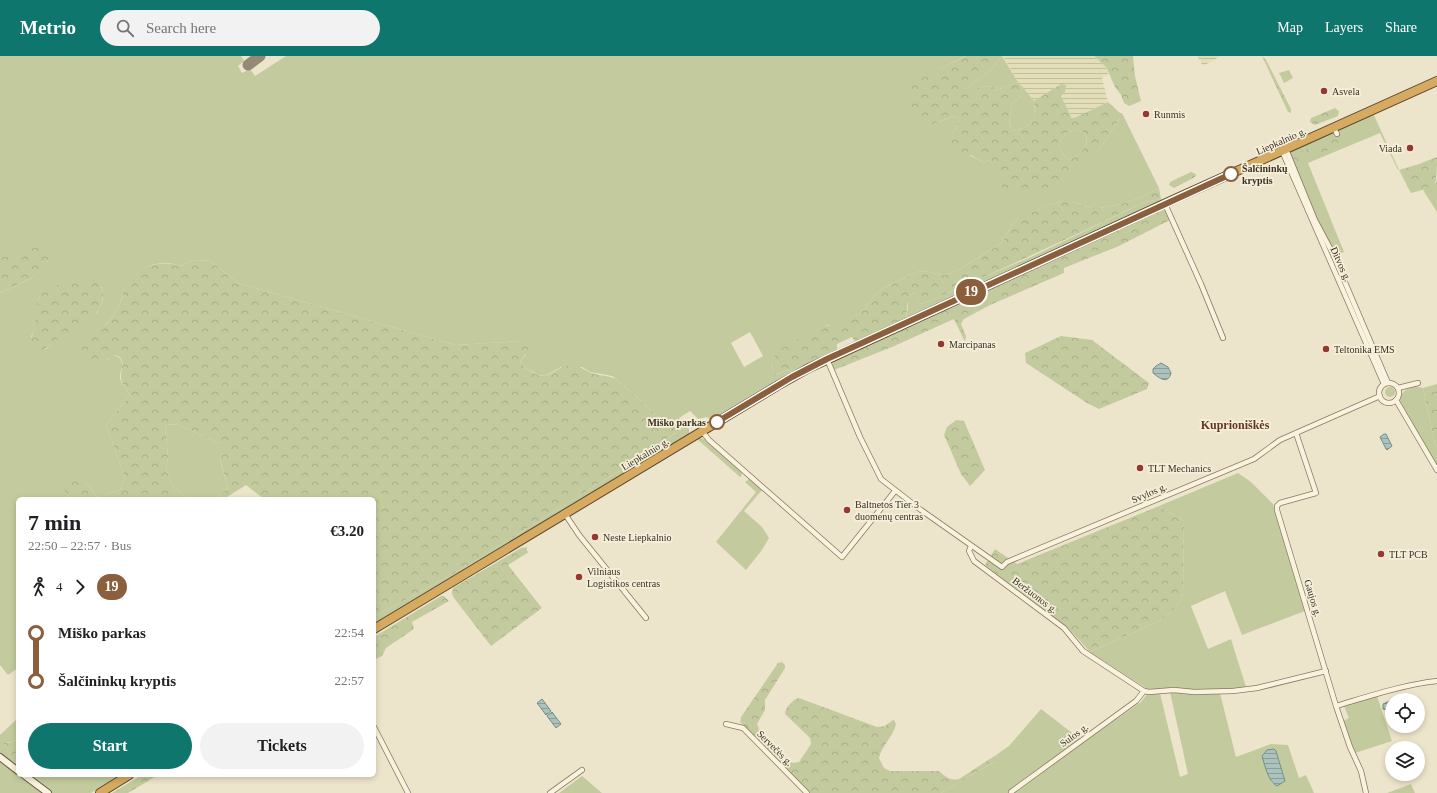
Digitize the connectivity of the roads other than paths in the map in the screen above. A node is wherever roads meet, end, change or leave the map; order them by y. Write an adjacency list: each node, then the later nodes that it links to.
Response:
1 (1437, 81): 2 (highway, Liepkalnio g.)
2 (1284, 150): 3 (highway, Liepkalnio g.); 7 (street, Ditvos g.)
3 (1165, 204): 4 (street); 5 (highway, Liepkalnio g.)
4 (1223, 338)
5 (827, 359): 11 (highway, Liepkalnio g.); 14 (street)
6 (1418, 382): 8 (street)
7 (1386, 383): 8 (street); 9 (street)
8 (1398, 388): 10 (street)
9 (1380, 396): 10 (street); 12 (street, Svylos g.)
10 (1396, 400): 13 (street)
11 (702, 431): 14 (street); 15 (highway, Liepkalnio g.)
12 (1296, 433): 16 (street, Svylos g.); 19 (street, Gaujos g.)
13 (1437, 470)
14 (895, 491): 16 (street)
15 (565, 514): 17 (street); 18 (highway, Liepkalnio g.)
16 (971, 546): 21 (street, Beržuonos g.)
17 (646, 618)
18 (376, 629)
19 (1326, 671): 21 (street); 22 (street, Gaujos g.)
20 (1437, 681): 22 (street)
21 (1144, 691): 30 (street, Sulos g.)
22 (1336, 706): 36 (street, Gaujos g.)
23 (726, 724): 35 (street, Servečės g.)
24 (376, 731): 33 (street)
25 (0, 757): 26 (main road)
26 (16, 769)
27 (582, 770): 34 (street)
28 (27, 777): 31 (main road)
29 (126, 777): 32 (highway)
30 (1011, 792)
31 (48, 793)
32 (100, 793)
33 (408, 793)
34 (550, 793)
35 (807, 793)
36 (1366, 793)

